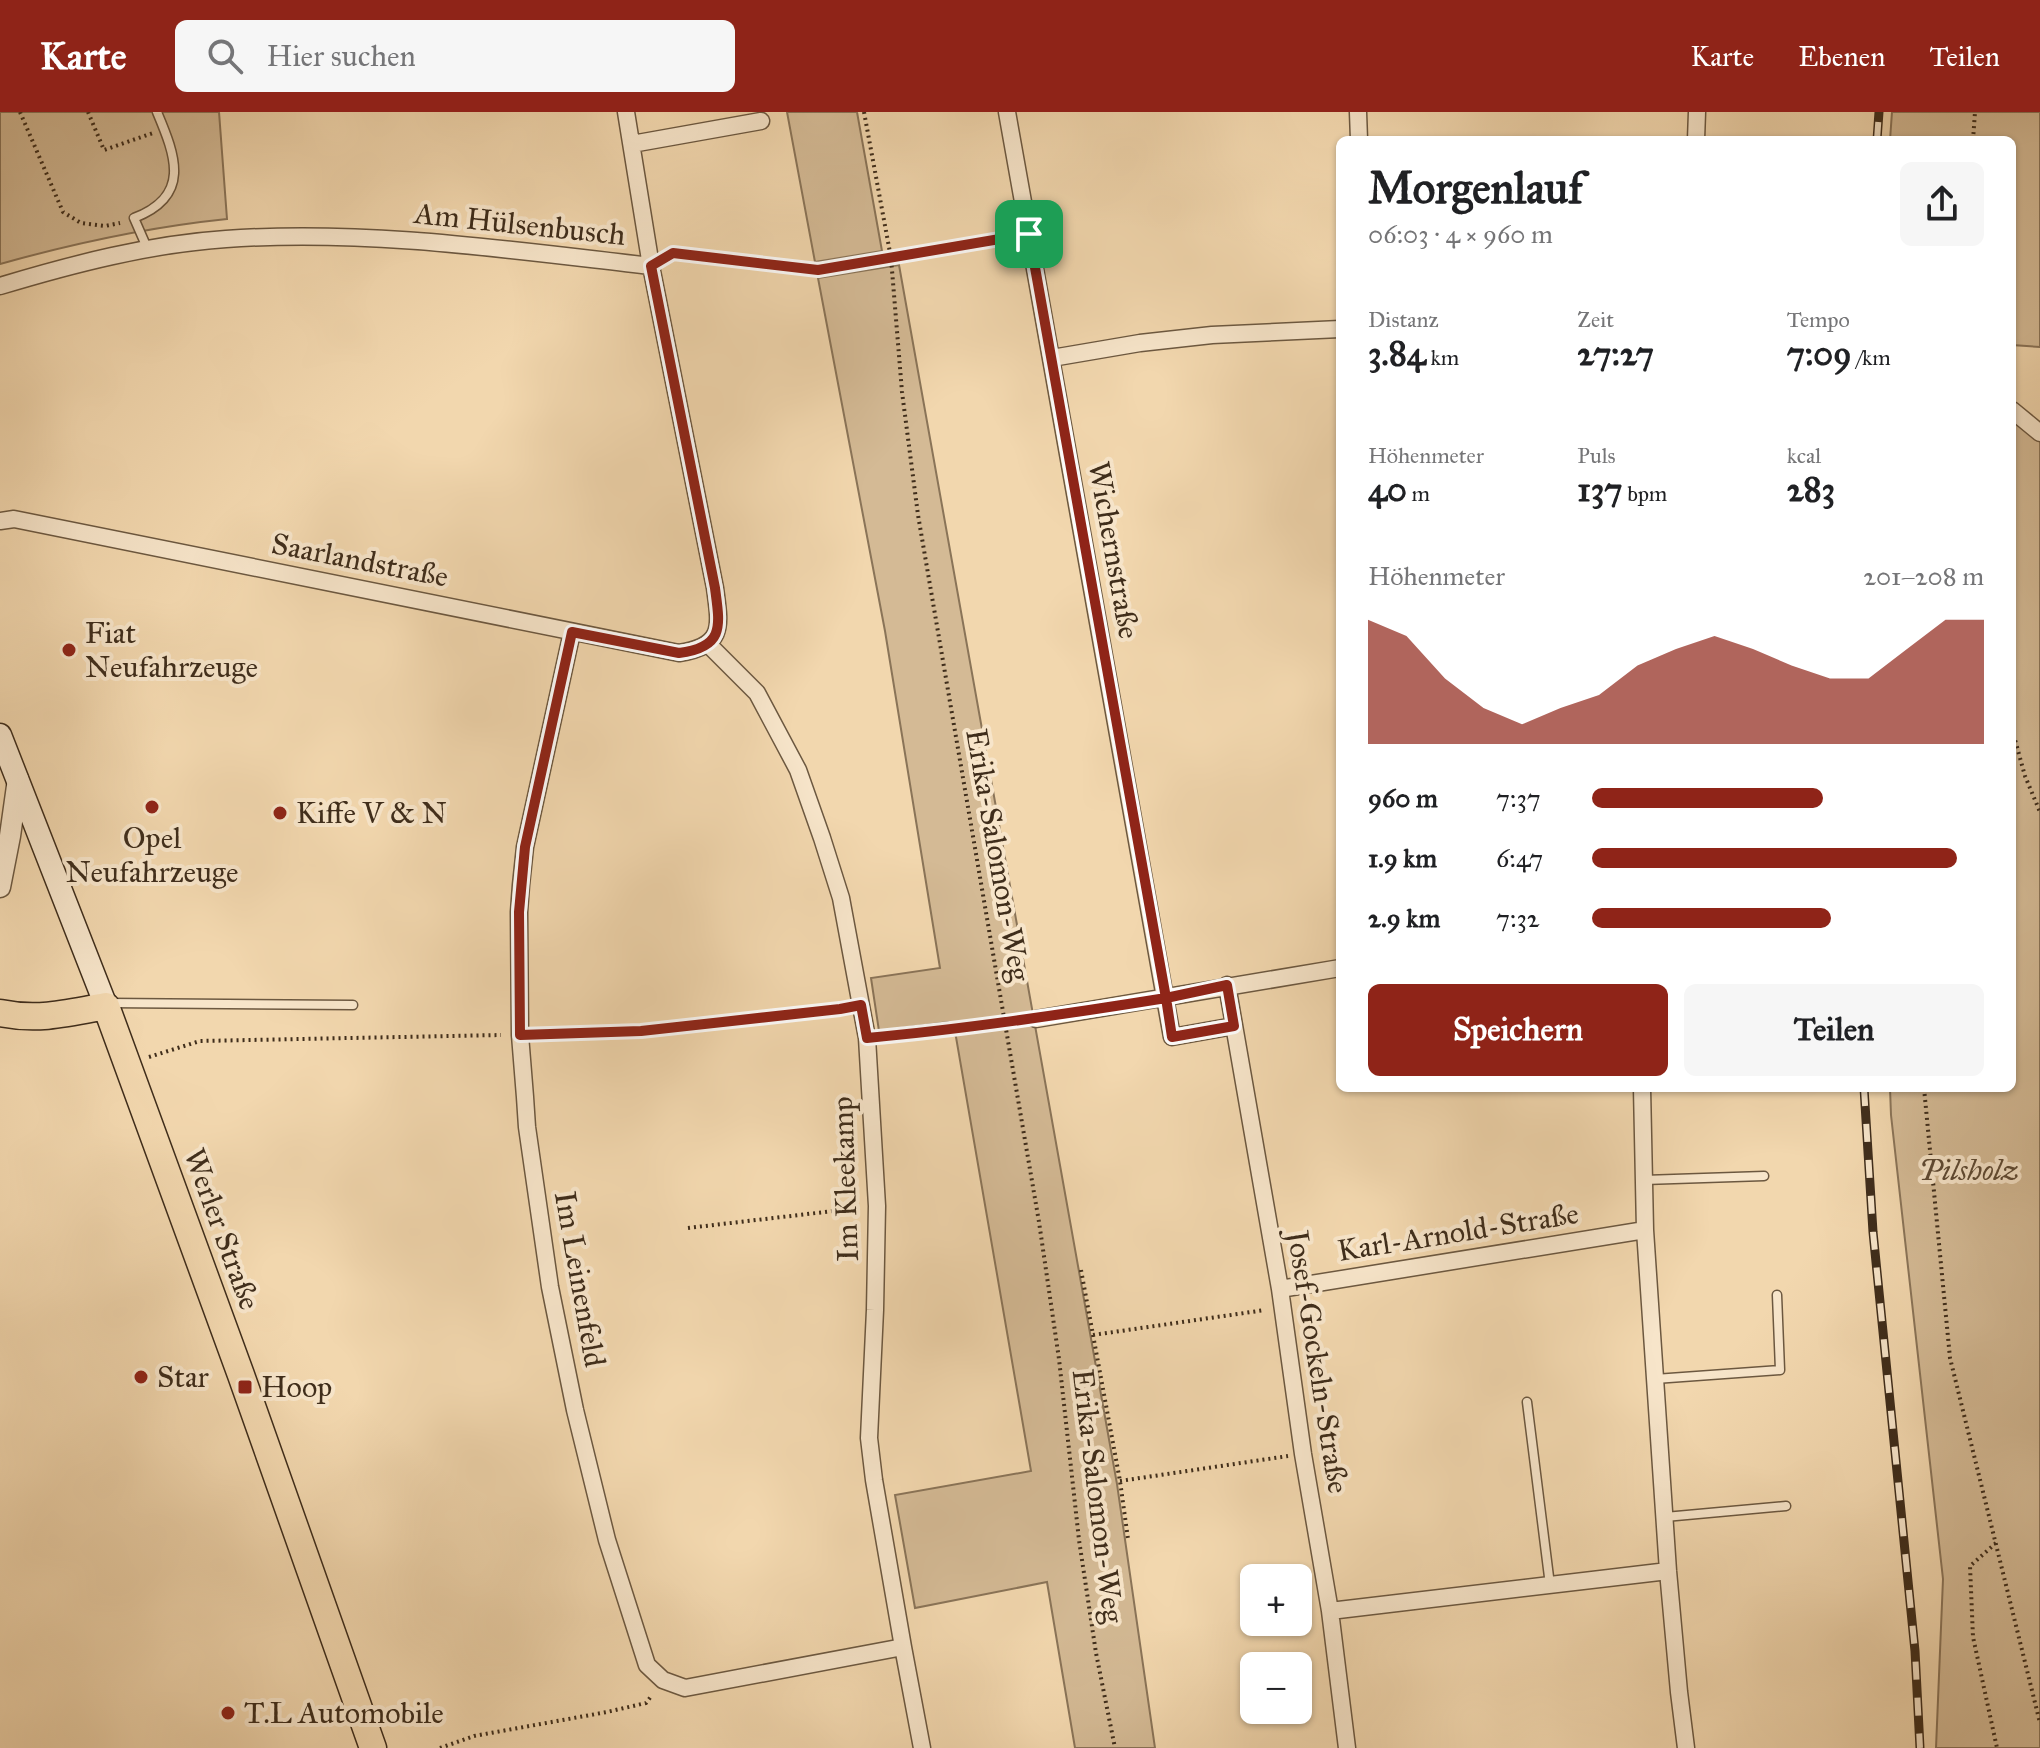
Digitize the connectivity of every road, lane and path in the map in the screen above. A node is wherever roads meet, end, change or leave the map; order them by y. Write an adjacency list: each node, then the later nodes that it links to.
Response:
1 (20, 112): 16 (path)
2 (88, 112): 11 (path)
3 (157, 112): 11 (lane)
4 (626, 112): 15 (street)
5 (864, 112): 19 (path, Erika-Salomon-Weg)
6 (1007, 112): 17 (street, Wichernstraße)
7 (1358, 112): 12 (street)
8 (1697, 112): 13 (street)
9 (1975, 112): 14 (path)
10 (761, 121): 15 (street)
11 (164, 129): 16 (lane)
12 (1359, 136)
13 (1696, 136)
14 (1973, 136)
15 (632, 144): 20 (street)
16 (134, 218): 18 (lane)
17 (1029, 234): 19 (path); 23 (street, Wichernstraße)
18 (148, 250): 20 (street, Am Hülsenbusch); 21 (street, Am Hülsenbusch)
19 (891, 258): 20 (path); 42 (path, Erika-Salomon-Weg)
20 (651, 266): 28 (street, Am Hülsenbusch)
21 (0, 286)
22 (1336, 329): 23 (street)
23 (1052, 358): 36 (street, Wichernstraße)
24 (2016, 413): 25 (street)
25 (2040, 433)
26 (0, 521): 27 (street, Saarlandstraße)
27 (572, 632): 28 (street, Saarlandstraße); 44 (street, Im Leinenfeld)
28 (708, 644): 39 (street, Im Kleekamp)
29 (0, 735): 31 (main road, Werler Straße)
30 (2016, 743): 32 (path)
31 (18, 779): 33 (street); 37 (main road, Werler Straße)
32 (2040, 812)
33 (0, 887)
34 (1336, 969): 35 (street)
35 (1227, 985): 36 (street); 43 (street, Josef-Gockeln-Straße)
36 (1166, 998): 41 (street); 43 (street, Wichernstraße)
37 (105, 1004): 38 (lane); 40 (main road); 46 (main road, Werler Straße)
38 (353, 1005)
39 (861, 1005): 44 (path); 45 (street, Im Kleekamp)
40 (0, 1013)
41 (1036, 1019): 42 (path)
42 (1004, 1024): 45 (path); 76 (path, Erika-Salomon-Weg)
43 (1234, 1026): 55 (street, Josef-Gockeln-Straße)
44 (520, 1035): 46 (path); 71 (street, Im Leinenfeld)
45 (867, 1038): 51 (street, Im Kleekamp)
46 (127, 1063): 73 (main road, Werler Straße)
47 (1642, 1092): 50 (street)
48 (1924, 1092): 66 (path)
49 (1764, 1176): 50 (lane)
50 (1644, 1180): 53 (street)
51 (877, 1206): 52 (path); 70 (street, Im Kleekamp)
52 (688, 1228)
53 (1645, 1230): 55 (street, Karl-Arnold-Straße); 59 (street)
54 (1081, 1270): 58 (path)
55 (1280, 1289): 57 (street, Josef-Gockeln-Straße)
56 (1777, 1295): 59 (lane)
57 (1282, 1307): 58 (path); 61 (street, Josef-Gockeln-Straße)
58 (1093, 1335): 62 (path)
59 (1655, 1379): 64 (street)
60 (1527, 1402): 68 (lane)
61 (1303, 1454): 62 (path); 69 (street, Josef-Gockeln-Straße)
62 (1120, 1481): 65 (path)
63 (1786, 1506): 64 (lane)
64 (1665, 1517): 67 (street)
65 (1128, 1539)
66 (1996, 1543): 72 (path); 79 (path)
67 (1668, 1571): 68 (street); 78 (street)
68 (1550, 1585): 69 (street)
69 (1330, 1611): 77 (street, Josef-Gockeln-Straße)
70 (903, 1647): 71 (street); 75 (street, Im Kleekamp)
71 (663, 1680): 74 (path)
72 (2040, 1723)
73 (373, 1748)
74 (440, 1748)
75 (922, 1748)
76 (1115, 1748)
77 (1347, 1748)
78 (1686, 1748)
79 (1997, 1748)

